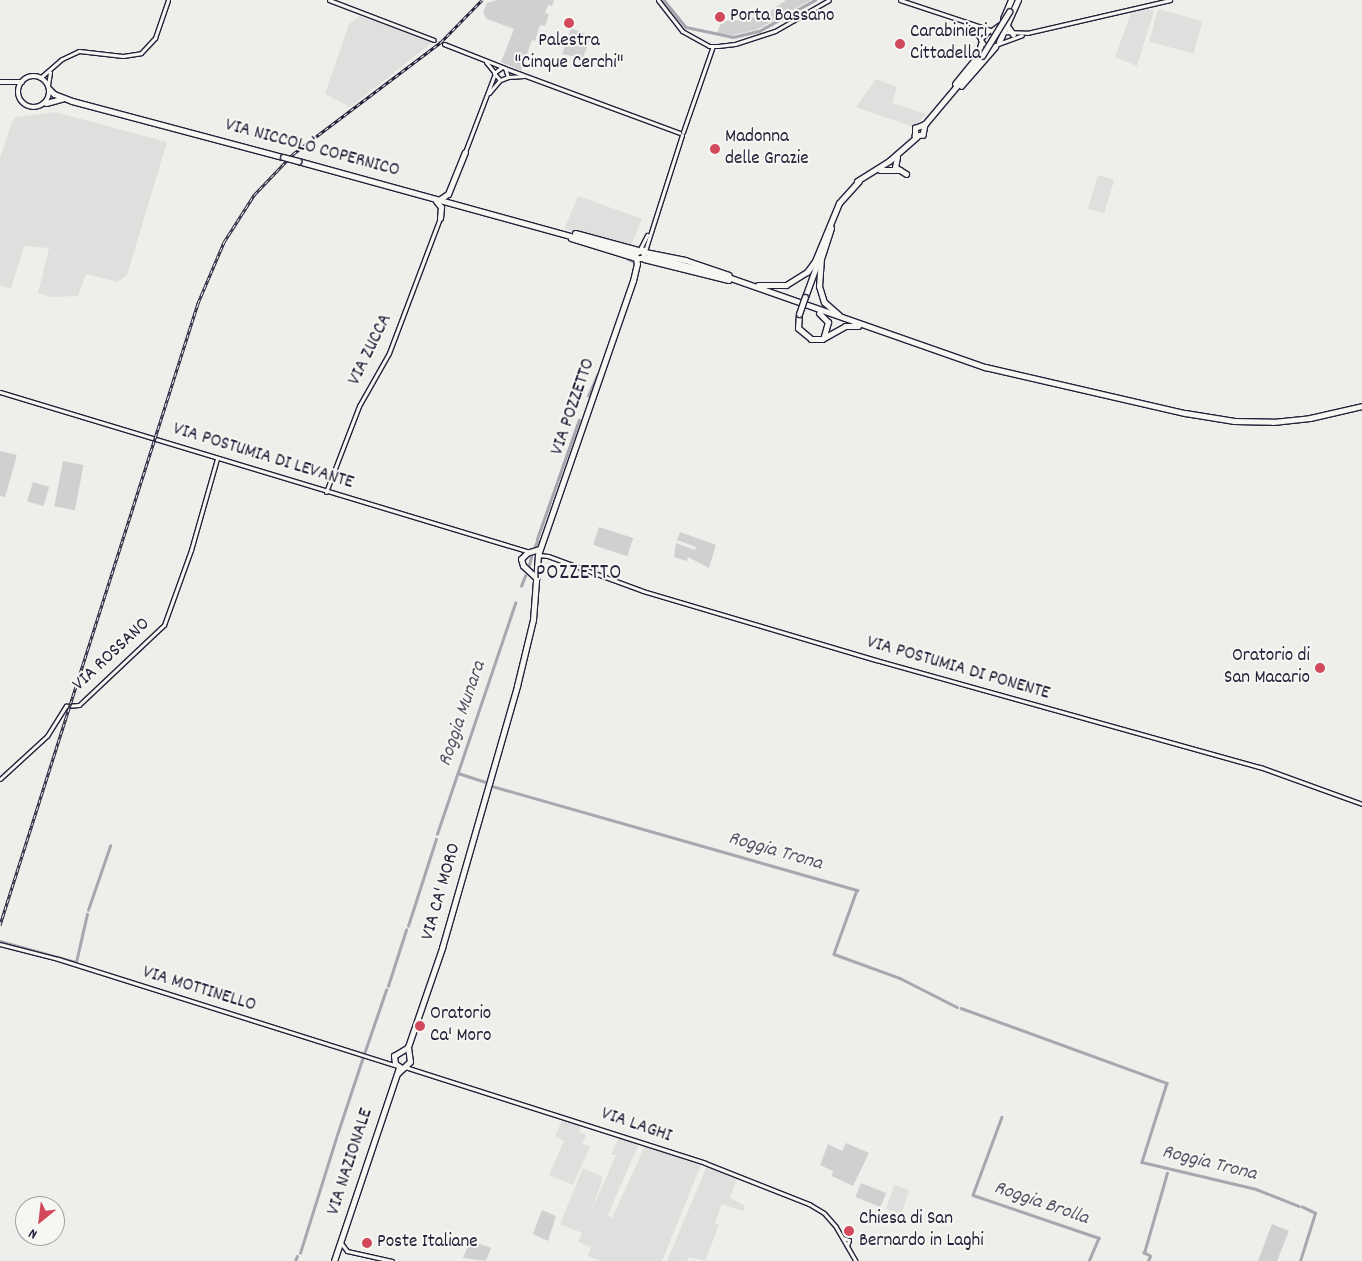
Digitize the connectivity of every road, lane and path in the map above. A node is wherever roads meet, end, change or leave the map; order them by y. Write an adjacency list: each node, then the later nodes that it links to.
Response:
1 (168, 0): 22 (street)
2 (329, 0): 14 (street)
3 (658, 0): 18 (street)
4 (829, 0): 18 (street)
5 (900, 0): 8 (street)
6 (1014, 0): 9 (main road); 10 (main road); 36 (main road, bridge)
7 (1170, 0): 12 (street)
8 (968, 23): 10 (street); 15 (street)
9 (1007, 25): 11 (main road); 13 (main road)
10 (992, 31): 11 (street); 15 (street); 17 (street)
11 (1004, 32): 13 (street); 17 (main road)
12 (1027, 33): 13 (street); 17 (street)
13 (1013, 34)
14 (434, 40)
15 (981, 42): 17 (street); 36 (main road)
16 (444, 44): 19 (street)
17 (997, 45): 37 (main road)
18 (713, 46): 39 (street)
19 (477, 56): 20 (street); 23 (street)
20 (502, 66): 21 (street); 23 (street)
21 (507, 69): 24 (street); 25 (street)
22 (50, 71): 26 (street); 31 (street)
23 (494, 74): 27 (street); 33 (street)
24 (508, 77): 25 (street); 27 (street)
25 (533, 77): 39 (street)
26 (40, 78): 30 (main road); 31 (main road)
27 (500, 80): 33 (street)
28 (0, 82): 29 (main road)
29 (6, 82): 30 (main road); 32 (main road)
30 (22, 82): 32 (main road)
31 (49, 87): 34 (highway, VIA NICCOLÒ COPERNICO); 35 (main road)
32 (18, 91): 35 (main road)
33 (486, 97): 42 (street)
34 (72, 100): 35 (highway, VIA NICCOLÒ COPERNICO); 48 (highway, VIA NICCOLÒ COPERNICO, bridge)
35 (46, 103)
36 (933, 115): 37 (main road)
37 (925, 124): 38 (main road)
38 (921, 128): 40 (main road); 40 (main road)
39 (682, 133): 56 (street)
40 (915, 136): 41 (highway)
41 (907, 145): 43 (highway); 45 (highway)
42 (465, 152): 47 (highway)
43 (900, 170): 44 (highway); 45 (highway)
44 (906, 174)
45 (860, 180): 46 (highway); 51 (highway)
46 (848, 186)
47 (452, 187): 49 (highway); 52 (highway)
48 (414, 193): 49 (highway, VIA NICCOLÒ COPERNICO); 53 (highway)
49 (439, 199): 50 (highway, VIA NICCOLÒ COPERNICO)
50 (455, 203): 52 (highway, VIA NICCOLÒ COPERNICO); 53 (highway)
51 (837, 208): 60 (highway); 62 (highway); 63 (highway, bridge)
52 (477, 209): 54 (highway, VIA NICCOLÒ COPERNICO)
53 (440, 218): 68 (street, VIA ZUCCA)
54 (550, 229): 55 (highway); 56 (highway); 57 (highway)
55 (632, 252)
56 (644, 252): 57 (main road, VIA POZZETTO); 58 (main road, VIA POZZETTO); 60 (highway); 60 (highway)
57 (636, 258): 58 (main road); 59 (main road, VIA POZZETTO)
58 (643, 260): 59 (main road, VIA POZZETTO); 60 (highway)
59 (633, 281): 69 (main road, VIA POZZETTO)
60 (742, 282): 61 (highway)
61 (773, 294): 62 (highway); 63 (highway)
62 (888, 334): 64 (highway)
63 (817, 339): 64 (highway)
64 (911, 343): 66 (highway)
65 (0, 392): 67 (street, VIA POSTUMIA DI LEVANTE)
66 (1362, 406)
67 (217, 459): 68 (street, VIA POSTUMIA DI LEVANTE); 78 (street, VIA ROSSANO)
68 (326, 492): 70 (street, VIA POSTUMIA DI LEVANTE)
69 (542, 545): 72 (main road, VIA POZZETTO); 73 (street)
70 (516, 549): 71 (street, VIA POSTUMIA DI LEVANTE); 72 (street, VIA POSTUMIA DI LEVANTE)
71 (523, 556): 72 (main road, VIA POZZETTO); 75 (main road)
72 (536, 556): 73 (street); 74 (main road, VIA POZZETTO)
73 (547, 556): 79 (street, VIA POSTUMIA DI PONENTE)
74 (536, 567): 75 (main road); 76 (main road, VIA POZZETTO)
75 (529, 569): 76 (main road)
76 (536, 578): 77 (main road, VIA POZZETTO)
77 (501, 743): 81 (main road, VIA CA' MORO)
78 (0, 779)
79 (1362, 804)
80 (0, 944): 85 (street, VIA MOTTINELLO)
81 (408, 1047): 82 (main road, VIA CA' MORO); 83 (main road, VIA CA' MORO)
82 (403, 1052): 83 (main road); 85 (main road, VIA CA' MORO)
83 (409, 1056): 84 (main road, VIA CA' MORO)
84 (410, 1062): 85 (main road); 86 (street)
85 (398, 1067): 86 (street, VIA LAGHI); 87 (main road, VIA NAZIONALE)
86 (412, 1069): 90 (street, VIA LAGHI)
87 (343, 1250): 88 (main road, VIA NAZIONALE); 89 (street)
88 (335, 1259)
89 (392, 1261)
90 (856, 1261)

